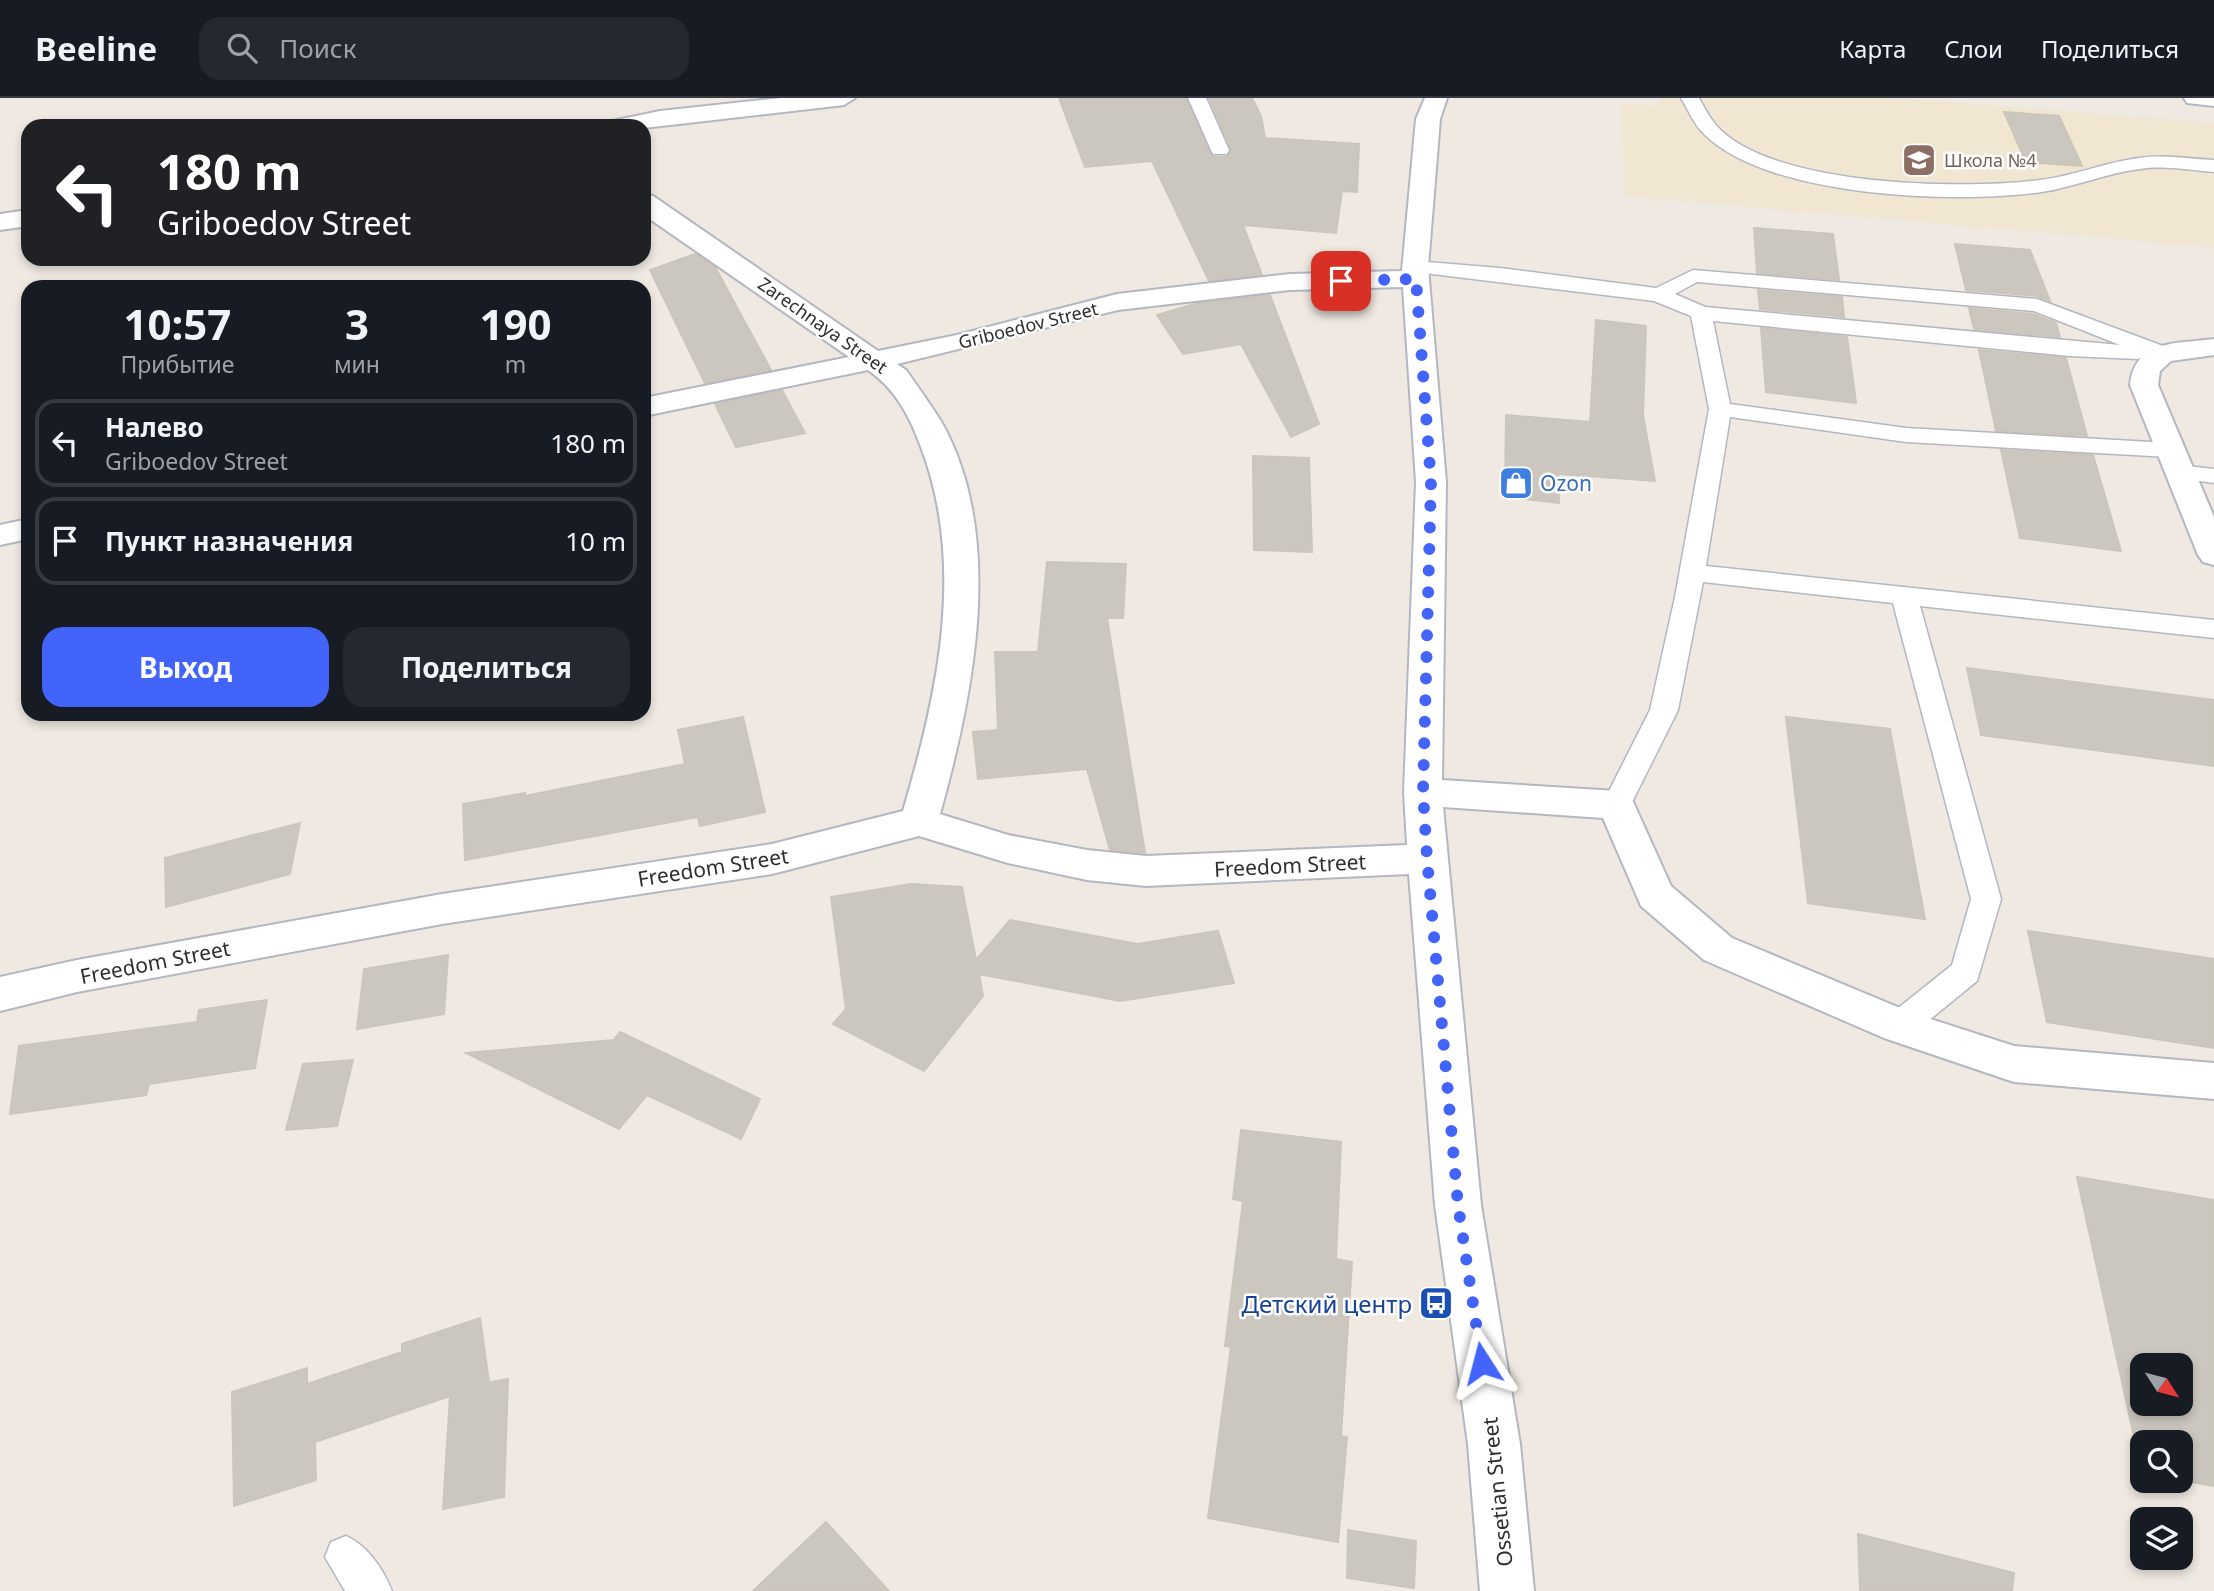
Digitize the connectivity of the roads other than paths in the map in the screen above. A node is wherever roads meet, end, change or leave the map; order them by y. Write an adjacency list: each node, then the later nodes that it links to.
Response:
1 (632, 98): 8 (street)
2 (844, 98): 9 (street)
3 (1198, 98): 10 (lane)
4 (1436, 98): 15 (street, Ossetian Street)
5 (1690, 98): 11 (lane)
6 (2195, 98): 7 (street)
7 (2214, 99)
8 (618, 119)
9 (651, 120)
10 (1220, 150)
11 (2214, 166)
12 (651, 209): 20 (street, Zarechnaya Street)
13 (21, 219): 14 (street)
14 (0, 222)
15 (1416, 273): 16 (lane); 20 (street, Griboedov Street); 31 (street, Ossetian Street)
16 (1659, 295): 17 (lane); 19 (lane)
17 (1700, 313): 19 (lane); 22 (lane)
18 (2214, 347): 19 (street)
19 (2163, 354): 23 (street)
20 (874, 360): 21 (street, Griboedov Street); 33 (street, Zarechnaya Street)
21 (651, 406)
22 (1720, 409): 23 (lane); 28 (lane)
23 (2173, 461): 24 (lane); 27 (street)
24 (2214, 476)
25 (21, 530): 26 (street)
26 (0, 534)
27 (2214, 555)
28 (1692, 572): 29 (lane); 32 (lane)
29 (1904, 595): 30 (lane); 36 (lane)
30 (2214, 629)
31 (1423, 792): 32 (street); 34 (street, Ossetian Street)
32 (1617, 805): 36 (street)
33 (919, 822): 34 (street, Freedom Street); 35 (street, Freedom Street)
34 (1427, 858): 40 (street, Ossetian Street)
35 (0, 994)
36 (1899, 1026): 37 (street)
37 (2214, 1081)
38 (346, 1557): 39 (lane)
39 (371, 1591)
40 (1507, 1591)

